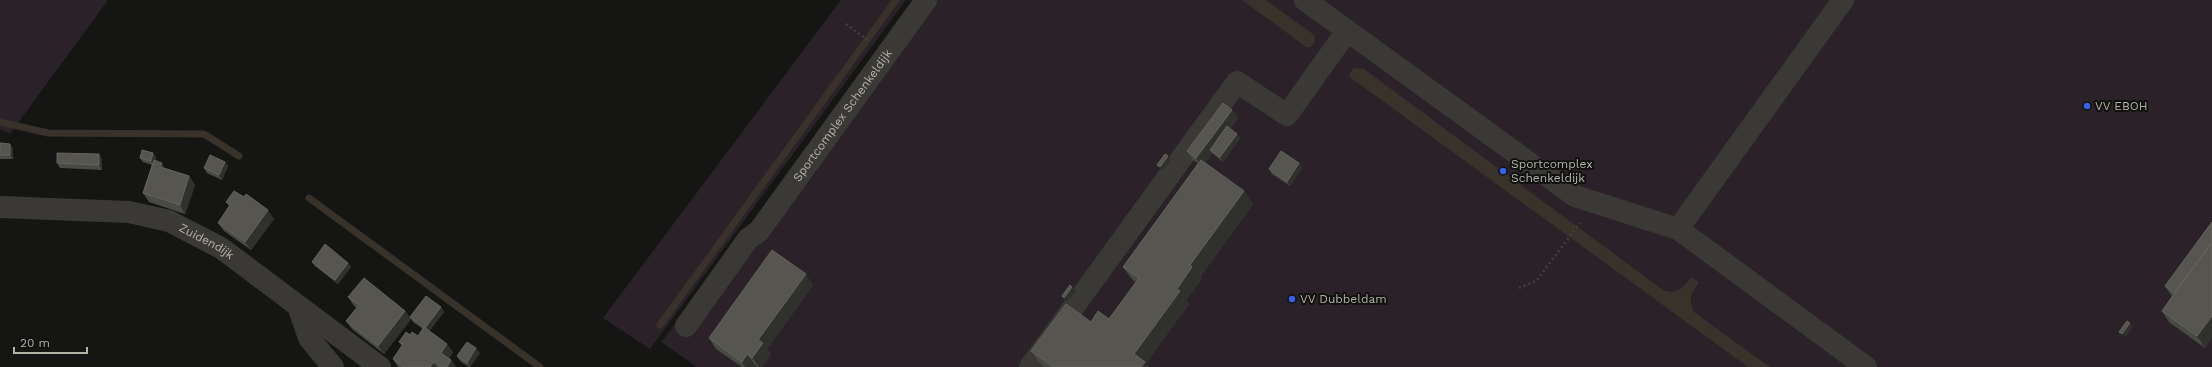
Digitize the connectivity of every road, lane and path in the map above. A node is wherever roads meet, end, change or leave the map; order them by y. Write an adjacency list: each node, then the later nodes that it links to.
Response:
1 (926, 0): 10 (street, Sportcomplex Schenkeldijk)
2 (1305, 0): 4 (street)
3 (1843, 0): 7 (street)
4 (1347, 31): 7 (street); 13 (street)
5 (0, 206): 9 (street, Zuidendijk)
6 (1583, 219): 8 (path)
7 (1678, 229): 14 (street)
8 (1519, 288)
9 (298, 306): 11 (street); 12 (street, Zuidendijk)
10 (686, 326)
11 (333, 367)
12 (380, 367)
13 (1030, 367)
14 (1866, 367)

